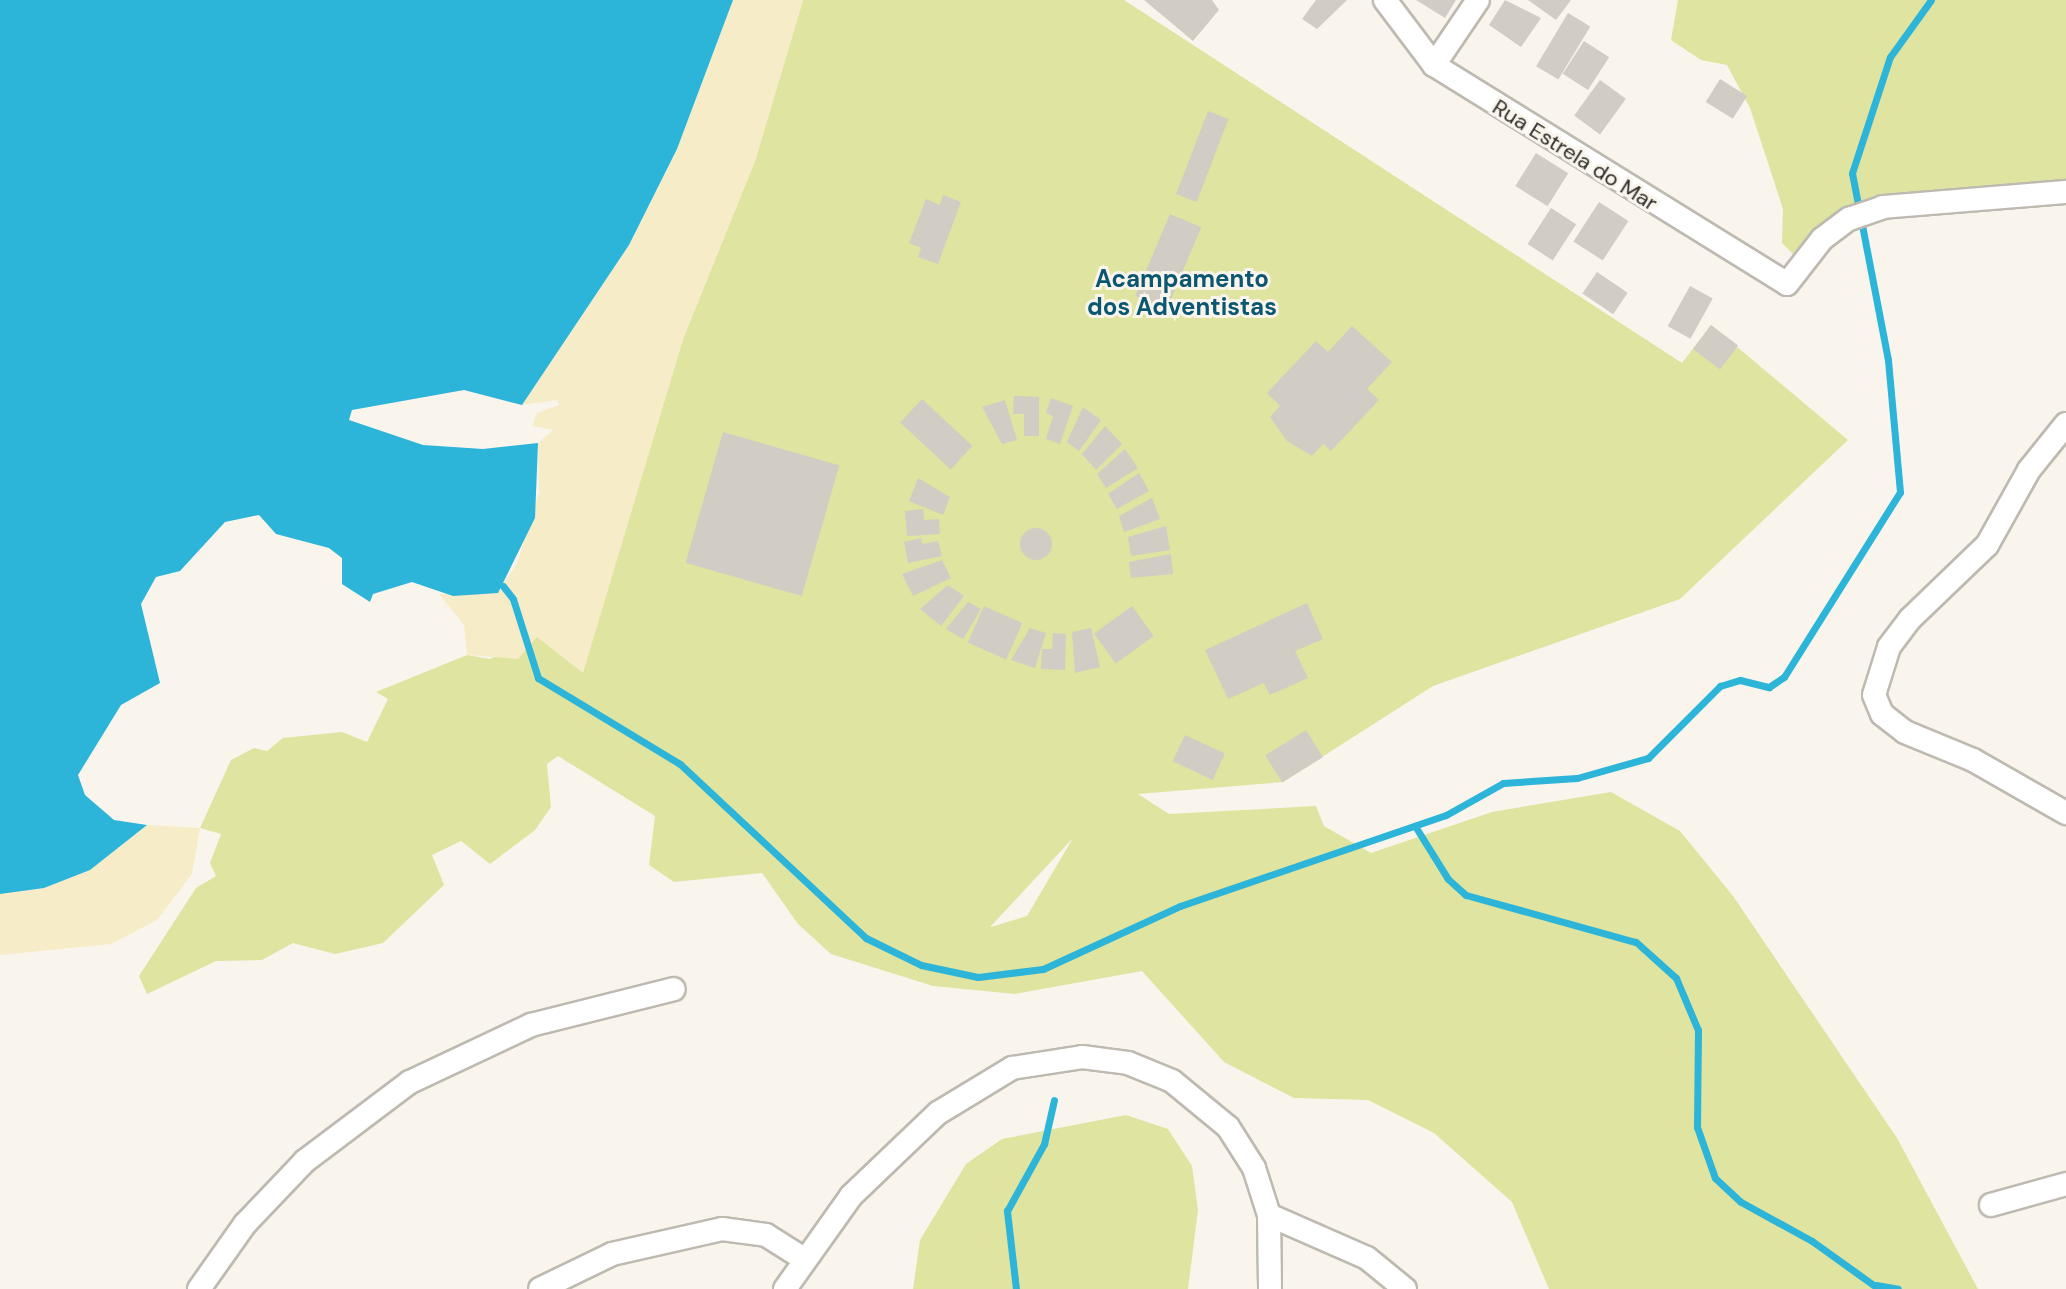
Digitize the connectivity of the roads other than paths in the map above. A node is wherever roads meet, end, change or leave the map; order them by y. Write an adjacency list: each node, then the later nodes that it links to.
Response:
1 (1385, 0): 3 (street, Rua Estrela do Mar)
2 (1478, 0): 3 (street)
3 (1434, 65): 4 (street, Rua Estrela do Mar)
4 (2066, 192)
5 (2066, 424): 6 (street)
6 (2063, 806)
7 (674, 989): 12 (street)
8 (2066, 1184): 9 (street)
9 (1991, 1205)
10 (1269, 1215): 11 (street); 15 (street); 16 (street)
11 (804, 1259): 13 (street); 14 (street)
12 (199, 1289)
13 (540, 1289)
14 (785, 1289)
15 (1270, 1289)
16 (1405, 1289)

